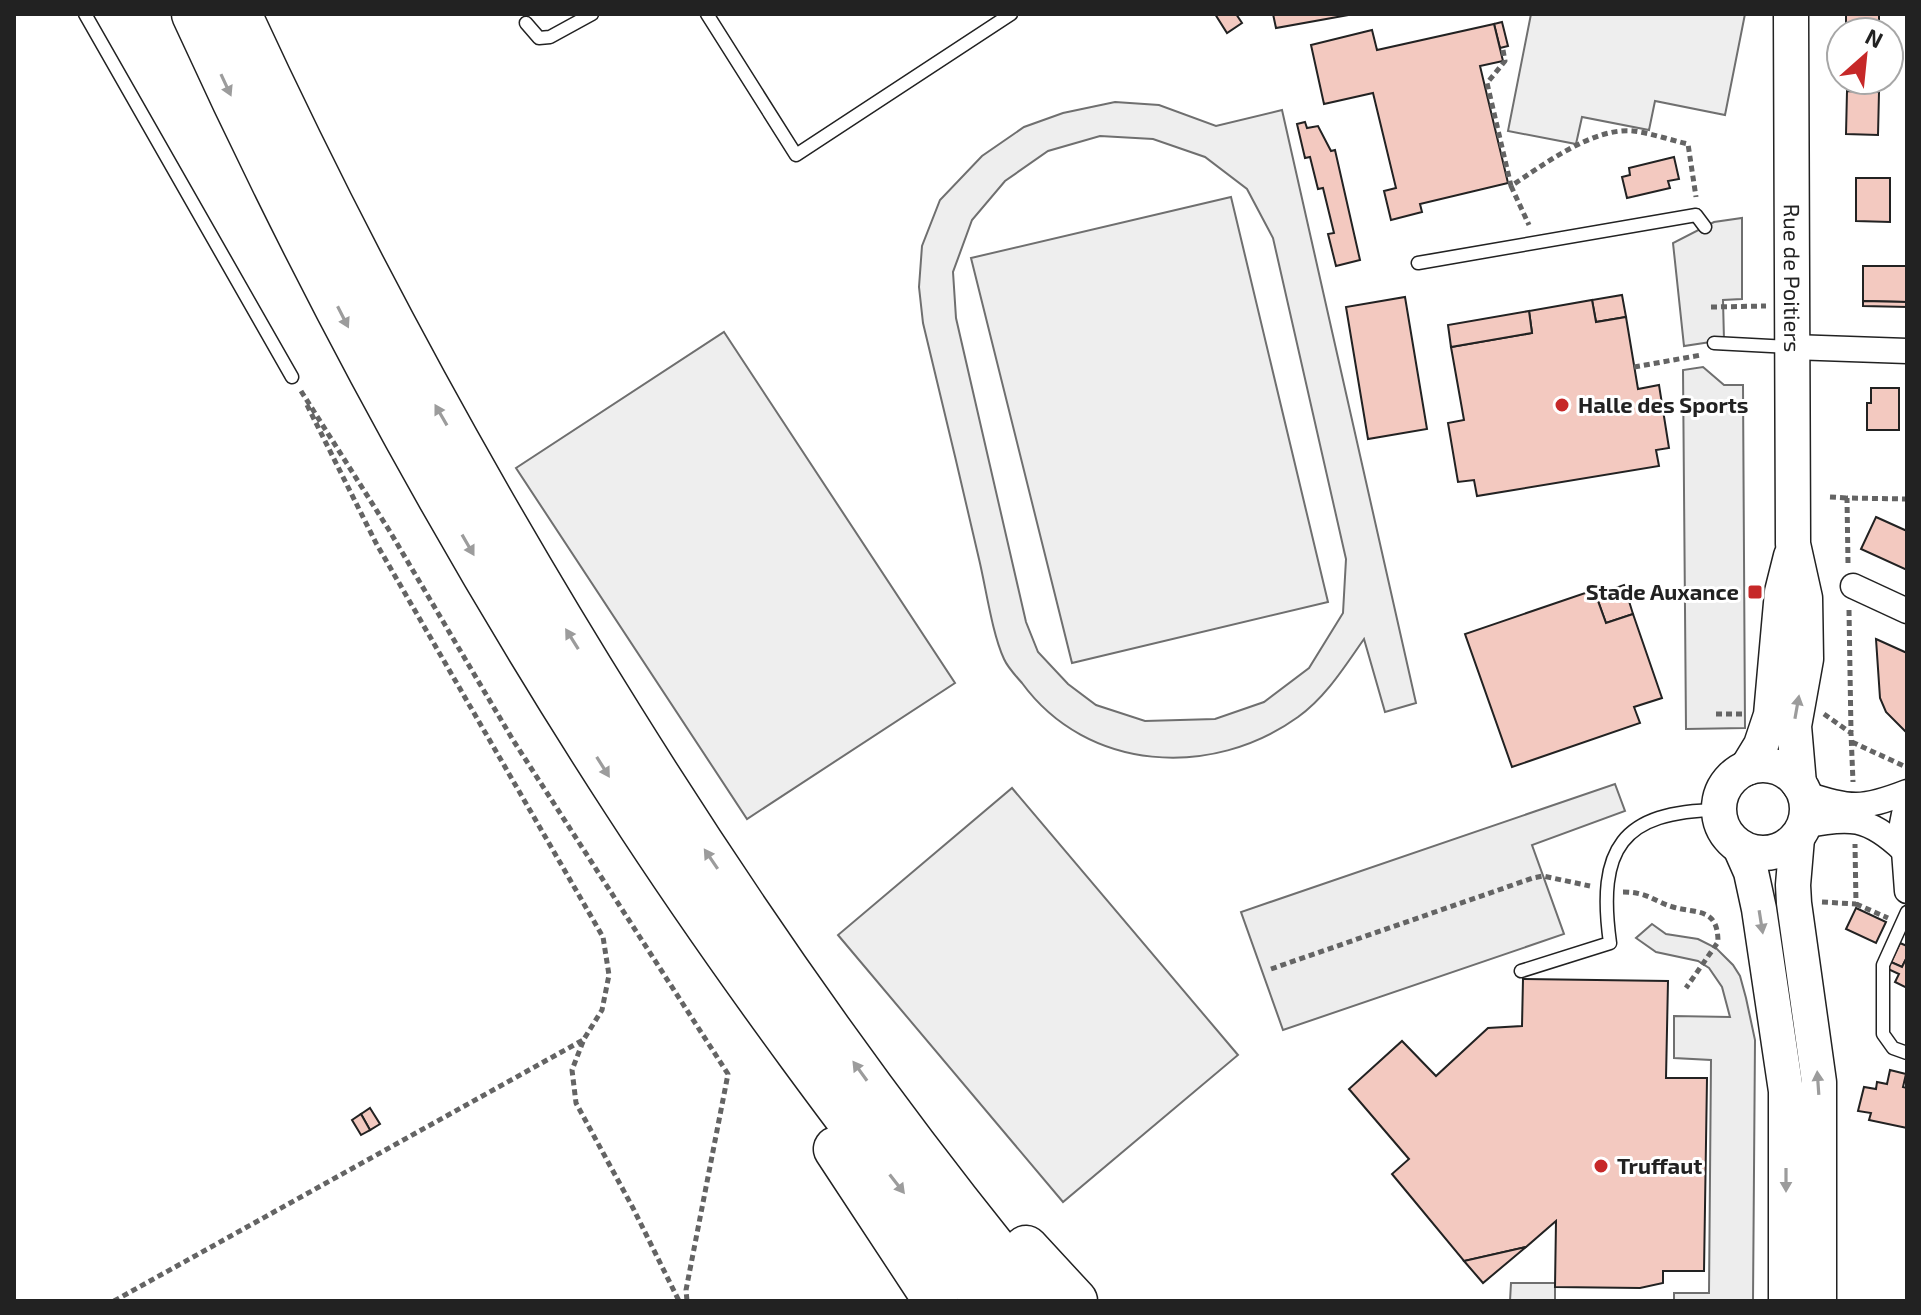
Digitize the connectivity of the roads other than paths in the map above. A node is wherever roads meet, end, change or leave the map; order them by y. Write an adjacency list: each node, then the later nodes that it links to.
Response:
1 (85, 14): 14 (lane)
2 (194, 14): 27 (highway, one-way to 27)
3 (239, 14): 30 (highway, one-way to 3)
4 (592, 14): 8 (lane)
5 (707, 14): 6 (lane)
6 (1011, 14)
7 (1791, 14): 11 (main road, Rue de Poitiers)
8 (526, 23)
9 (1705, 227): 10 (lane)
10 (1418, 263)
11 (1792, 347): 12 (lane); 13 (street); 15 (main road, Rue de Poitiers)
12 (1714, 348)
13 (1907, 351)
14 (292, 377)
15 (1793, 544): 18 (main road, Rue de Poitiers); 22 (main road, Rue de Poitiers, one-way to 15)
16 (1851, 585): 17 (street)
17 (1907, 611)
18 (1747, 768): 21 (main road); 22 (main road)
19 (1907, 792): 22 (street)
20 (1907, 799): 24 (street)
21 (1719, 810): 23 (main road); 28 (lane)
22 (1801, 811): 23 (main road); 24 (street); 36 (main road, Rue de Poitiers, one-way to 22)
23 (1740, 847): 35 (main road, one-way to 35)
24 (1903, 850): 25 (street)
25 (1907, 891)
26 (1904, 918): 29 (lane)
27 (734, 963): 31 (highway); 32 (highway, one-way to 32)
28 (1521, 971)
29 (1907, 1053)
30 (906, 1134): 33 (highway); 34 (highway)
31 (936, 1301)
32 (987, 1301)
33 (1037, 1301)
34 (1075, 1301)
35 (1786, 1301)
36 (1819, 1301)

